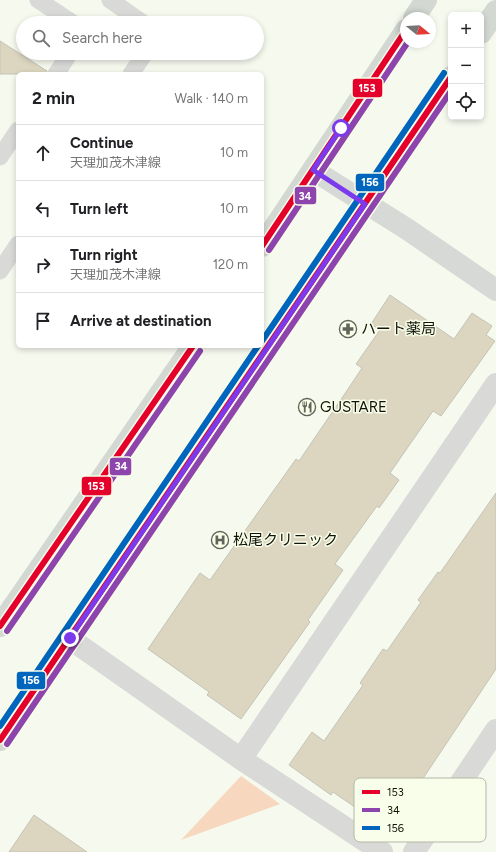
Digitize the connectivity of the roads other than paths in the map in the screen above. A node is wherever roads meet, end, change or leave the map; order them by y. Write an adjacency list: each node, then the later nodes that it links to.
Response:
1 (38, 0): 6 (lane)
2 (110, 0): 7 (lane)
3 (426, 0): 5 (main road)
4 (496, 11): 8 (main road)
5 (418, 12)
6 (62, 16)
7 (133, 16)
8 (484, 29)
9 (400, 39): 17 (main road)
10 (65, 60): 12 (lane)
11 (140, 60): 13 (lane)
12 (57, 72)
13 (132, 72)
14 (448, 82): 18 (main road)
15 (16, 133): 16 (lane)
16 (0, 157)
17 (313, 170): 18 (street); 19 (main road)
18 (365, 204): 22 (street); 26 (main road)
19 (264, 243)
20 (16, 247): 21 (lane)
21 (0, 271)
22 (496, 290)
23 (192, 348): 25 (main road)
24 (496, 384): 29 (street)
25 (0, 626)
26 (70, 638): 28 (main road); 29 (street)
27 (496, 730): 30 (street)
28 (0, 740)
29 (241, 759): 31 (street)
30 (464, 778)
31 (354, 834)
32 (367, 842): 34 (street)
33 (421, 842): 35 (street)
34 (382, 852)
35 (414, 852)

